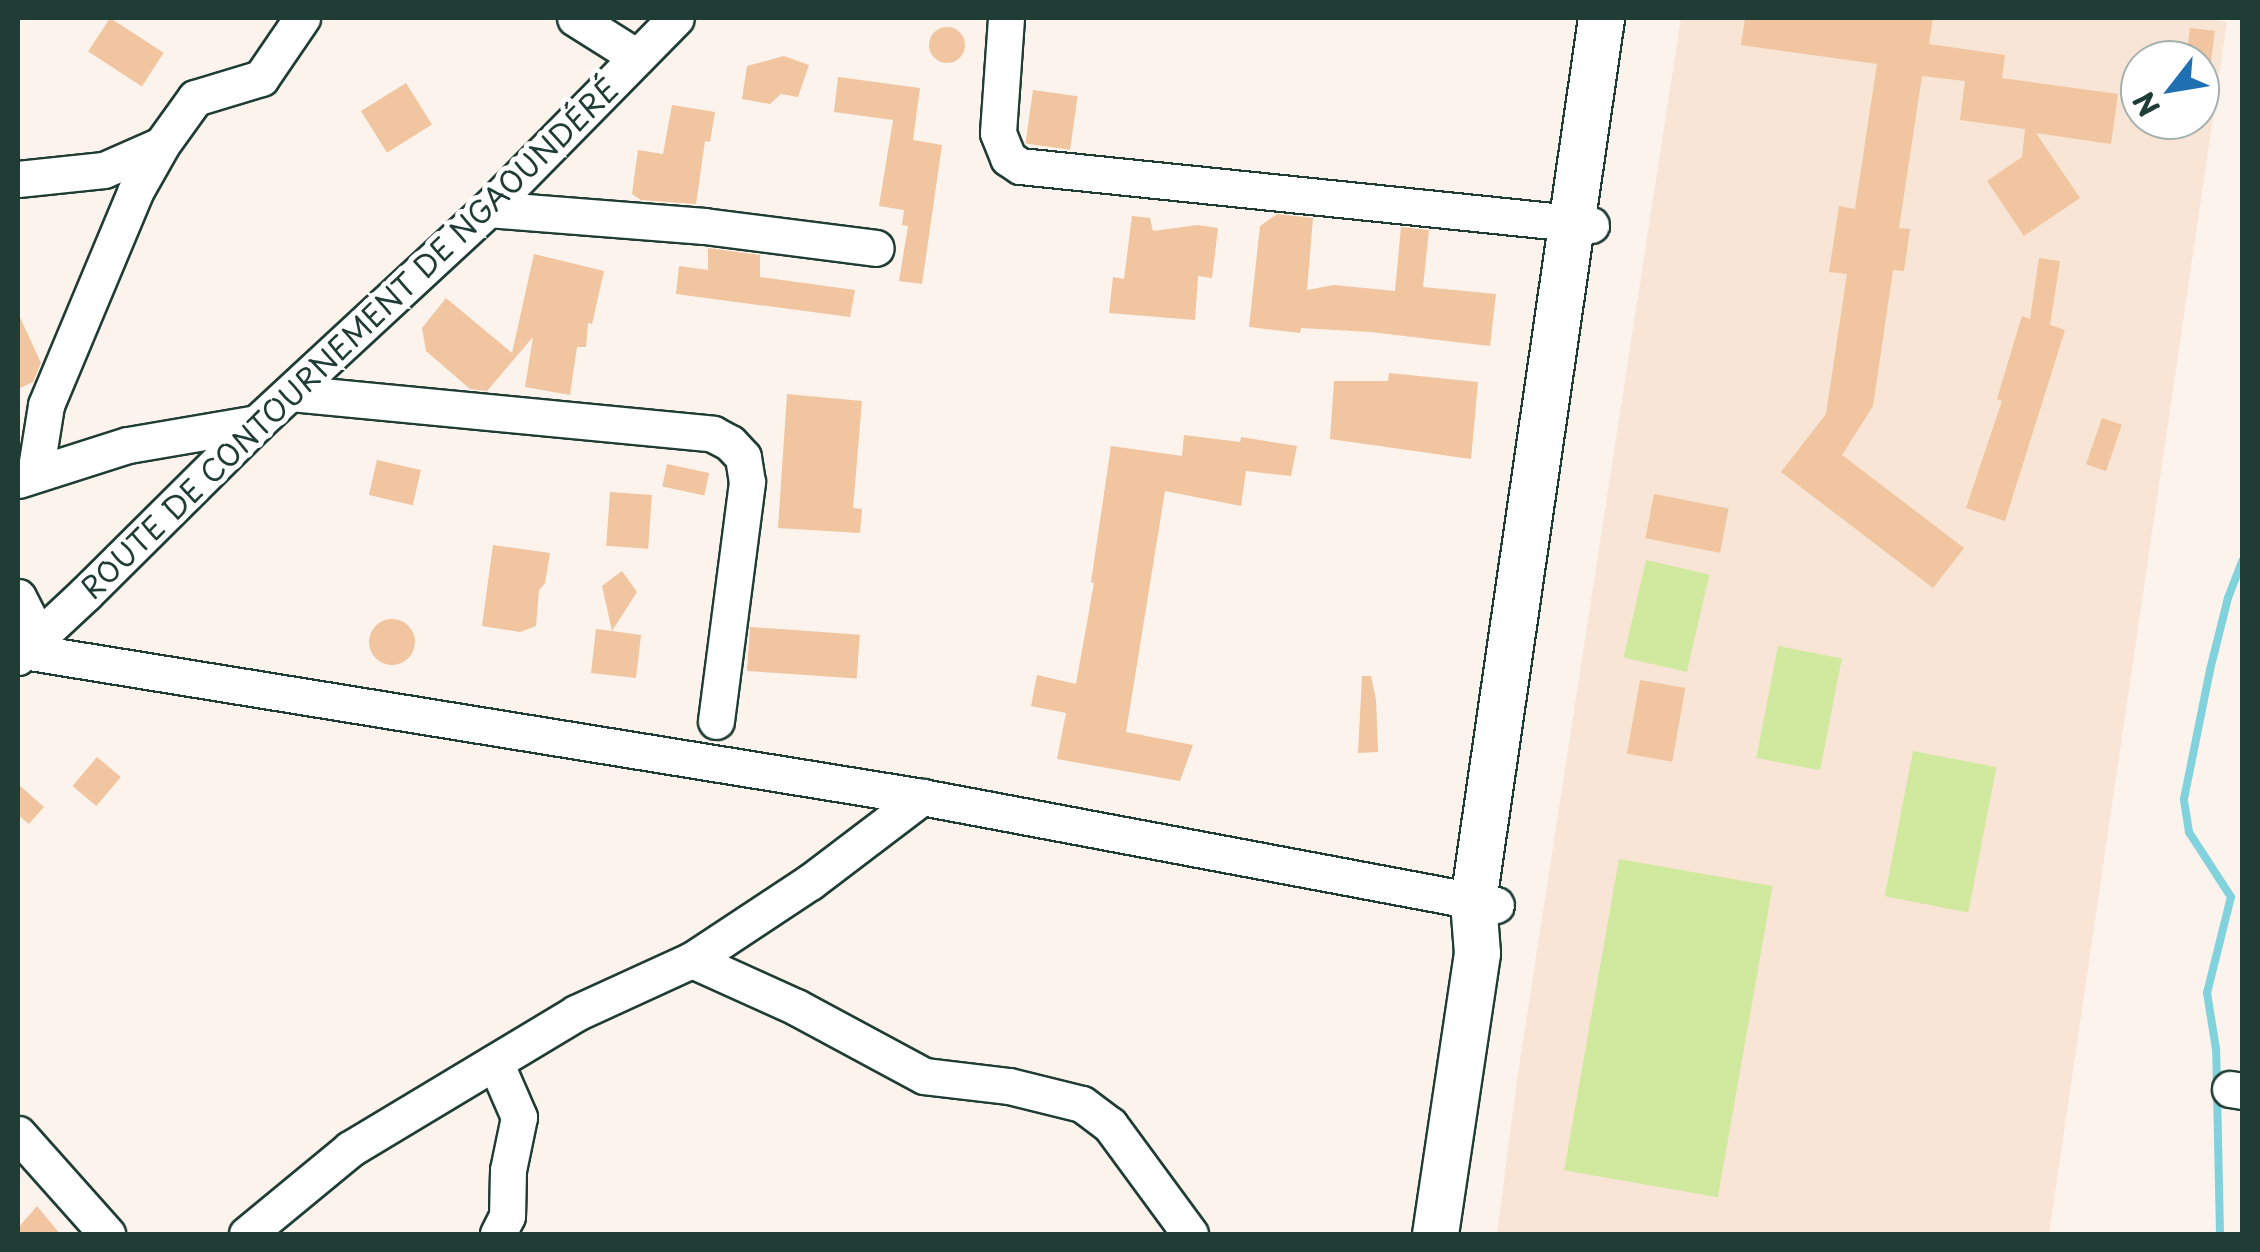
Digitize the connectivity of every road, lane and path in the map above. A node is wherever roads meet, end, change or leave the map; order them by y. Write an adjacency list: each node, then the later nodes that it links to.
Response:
1 (302, 18): 8 (street)
2 (575, 18): 7 (street)
3 (676, 18): 7 (street, ROUTE DE CONTOURNEMENT DE NGAOUNDÉRÉ)
4 (1006, 18): 11 (street)
5 (1601, 18): 11 (main road)
6 (1622, 18): 11 (main road)
7 (637, 57): 10 (street, ROUTE DE CONTOURNEMENT DE NGAOUNDÉRÉ)
8 (162, 144): 9 (street); 15 (street)
9 (18, 179)
10 (488, 210): 12 (street); 13 (street, ROUTE DE CONTOURNEMENT DE NGAOUNDÉRÉ)
11 (1581, 224): 20 (main road)
12 (876, 248)
13 (291, 394): 14 (street, ROUTE DE CONTOURNEMENT DE NGAOUNDÉRÉ); 18 (street)
14 (257, 423): 15 (street); 17 (street, ROUTE DE CONTOURNEMENT DE NGAOUNDÉRÉ)
15 (26, 477)
16 (18, 597): 17 (street)
17 (24, 649): 19 (street)
18 (716, 721)
19 (922, 797): 20 (street); 21 (street)
20 (1484, 903): 28 (main road)
21 (692, 960): 22 (street); 27 (street)
22 (494, 1062): 25 (street); 26 (street)
23 (18, 1134): 24 (street)
24 (107, 1234)
25 (247, 1234)
26 (498, 1234)
27 (1190, 1234)
28 (1435, 1234)

